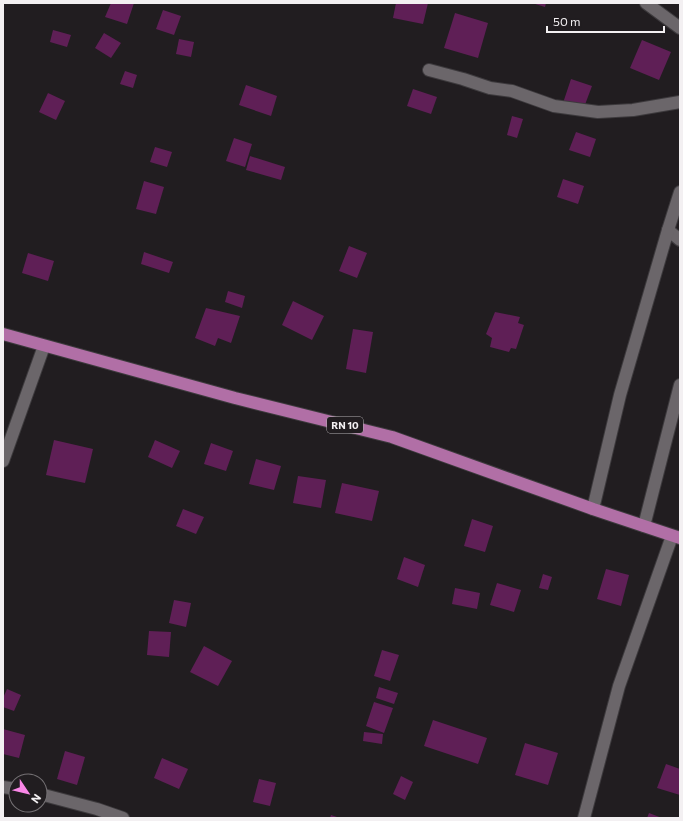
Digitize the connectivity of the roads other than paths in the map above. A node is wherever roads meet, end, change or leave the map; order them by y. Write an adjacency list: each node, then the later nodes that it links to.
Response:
1 (646, 3): 2 (street)
2 (680, 28)
3 (430, 70): 4 (street)
4 (680, 102)
5 (680, 192): 6 (street)
6 (668, 230): 7 (street); 12 (street)
7 (680, 240)
8 (3, 334): 9 (main road, RN 10)
9 (44, 346): 11 (street); 12 (main road, RN 10)
10 (680, 385): 13 (street)
11 (3, 461)
12 (593, 509): 13 (main road, RN 10)
13 (644, 526): 14 (main road, RN 10)
14 (676, 537): 17 (street)
15 (48, 796): 16 (street)
16 (123, 818)
17 (584, 818)

